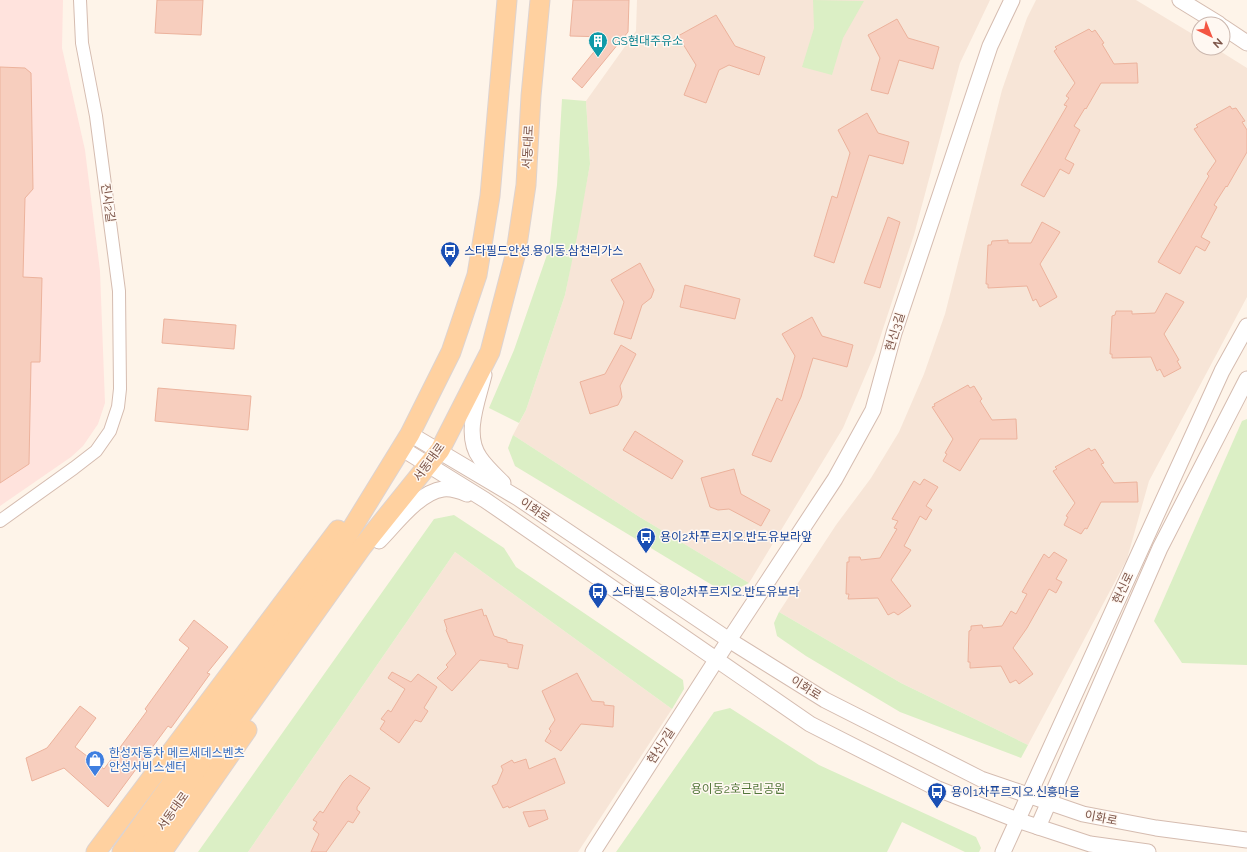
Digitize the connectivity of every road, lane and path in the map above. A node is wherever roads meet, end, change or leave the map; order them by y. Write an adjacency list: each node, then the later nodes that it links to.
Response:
1 (80, 0): 17 (street, 진사2길)
2 (507, 0): 12 (main road, 서동대로)
3 (540, 0): 10 (main road, 서동대로)
4 (1012, 0): 19 (street, 현신3길)
5 (1180, 0): 6 (street)
6 (1206, 16)
7 (1231, 32): 8 (street)
8 (1247, 43)
9 (1247, 326): 21 (street, 현신로)
10 (490, 352): 13 (main road, 서동대로); 15 (street)
11 (1247, 379): 22 (street, 현신로)
12 (405, 441): 13 (street, 이화로); 14 (street); 26 (main road); 27 (main road, 서동대로)
13 (440, 450): 14 (main road, 서동대로); 15 (street, 이화로)
14 (425, 469): 16 (street); 18 (main road); 28 (main road, 서동대로)
15 (518, 498): 19 (street, 이화로)
16 (485, 500): 18 (street); 20 (street)
17 (0, 521)
18 (379, 541): 29 (main road)
19 (729, 640): 20 (street, 현신7길); 21 (street, 이화로)
20 (717, 658): 23 (street); 30 (street, 현신7길)
21 (1028, 794): 22 (street, 이화로); 23 (street, 현신로)
22 (1048, 802): 24 (street, 현신로); 25 (street, 이화로)
23 (1017, 820): 24 (street); 31 (street, 현신로)
24 (1038, 827): 32 (street)
25 (1247, 840)
26 (96, 852)
27 (122, 852)
28 (144, 852)
29 (162, 852)
30 (593, 852)
31 (1003, 852)
32 (1148, 852)

